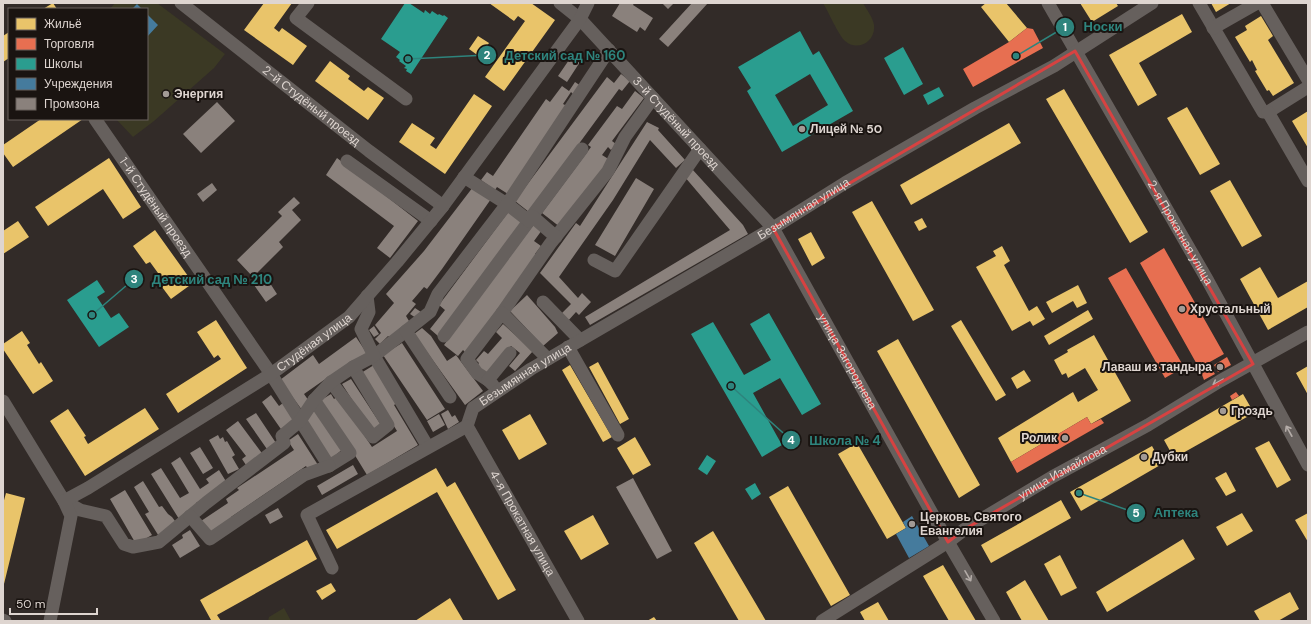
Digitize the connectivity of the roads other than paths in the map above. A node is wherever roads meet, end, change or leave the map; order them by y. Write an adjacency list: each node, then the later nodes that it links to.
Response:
1 (181, 3): 26 (street, 2-й Студёный проезд)
2 (308, 3): 17 (street)
3 (560, 3): 10 (street, 3-й Студёный проезд)
4 (588, 3): 10 (street, Студёная улица)
5 (1048, 3): 13 (street, 2-я Прокатная улица)
6 (1152, 3): 13 (street, Безымянная улица)
7 (1199, 3): 11 (street)
8 (1258, 3): 11 (street)
9 (1262, 3): 14 (street)
10 (580, 19): 12 (street, 3-й Студёный проезд); 23 (street, Студёная улица)
11 (1213, 28): 18 (street)
12 (609, 50): 16 (street, 3-й Студёный проезд); 25 (street)
13 (1075, 51): 29 (street, Безымянная улица); 43 (street, 2-я Прокатная улица)
14 (1308, 80)
15 (1308, 87): 18 (street)
16 (653, 98): 20 (street, 3-й Студёный проезд); 30 (street)
17 (406, 99)
18 (1268, 112): 24 (street)
19 (96, 120): 45 (street, 1-й Студёный проезд)
20 (700, 149): 29 (street, 3-й Студёный проезд); 31 (street)
21 (582, 150): 27 (street)
22 (347, 161): 28 (street)
23 (464, 177): 25 (street); 26 (street, Студёная улица)
24 (1308, 181)
25 (506, 204): 27 (street); 35 (street)
26 (444, 206): 28 (street, Студёная улица)
27 (531, 218): 30 (street); 37 (street)
28 (431, 221): 32 (street, Студёная улица)
29 (773, 228): 38 (street, Безымянная улица); 60 (street, улица Загороднева)
30 (556, 237): 34 (street)
31 (594, 260)
32 (367, 296): 41 (street); 45 (street, Студёная улица)
33 (543, 302): 38 (street)
34 (502, 314): 42 (street); 46 (street)
35 (406, 331): 41 (street); 49 (street)
36 (1308, 332): 43 (street, улица Измайлова)
37 (444, 336)
38 (580, 340): 39 (street, Безымянная улица)
39 (568, 347): 42 (street, Безымянная улица); 54 (street)
40 (510, 353): 46 (street)
41 (374, 356): 44 (street); 55 (street)
42 (548, 359): 48 (street, Безымянная улица)
43 (1252, 364): 56 (street, 2-я Прокатная улица, one-way to 43); 60 (street, улица Измайлова, one-way to 60)
44 (353, 367): 47 (street); 47 (street)
45 (271, 374): 52 (street, 1-й Студёный проезд); 58 (street, Студёная улица)
46 (488, 380): 48 (street)
47 (331, 382): 50 (street)
48 (499, 391): 53 (street, Безымянная улица)
49 (450, 397)
50 (314, 400): 52 (street); 57 (street)
51 (3, 402): 58 (street)
52 (300, 421): 57 (street, 1-й Студёный проезд); 59 (street)
53 (467, 426): 55 (street); 63 (street, 4-я Прокатная улица)
54 (618, 435)
55 (428, 448): 61 (street)
56 (1308, 465)
57 (329, 466): 59 (street)
58 (64, 501): 59 (street); 62 (street)
59 (190, 516)
60 (948, 542): 64 (street, улица Измайлова); 65 (street, улица Загороднева, one-way to 65)
61 (332, 568)
62 (50, 621)
63 (578, 621)
64 (822, 621)
65 (994, 621)

